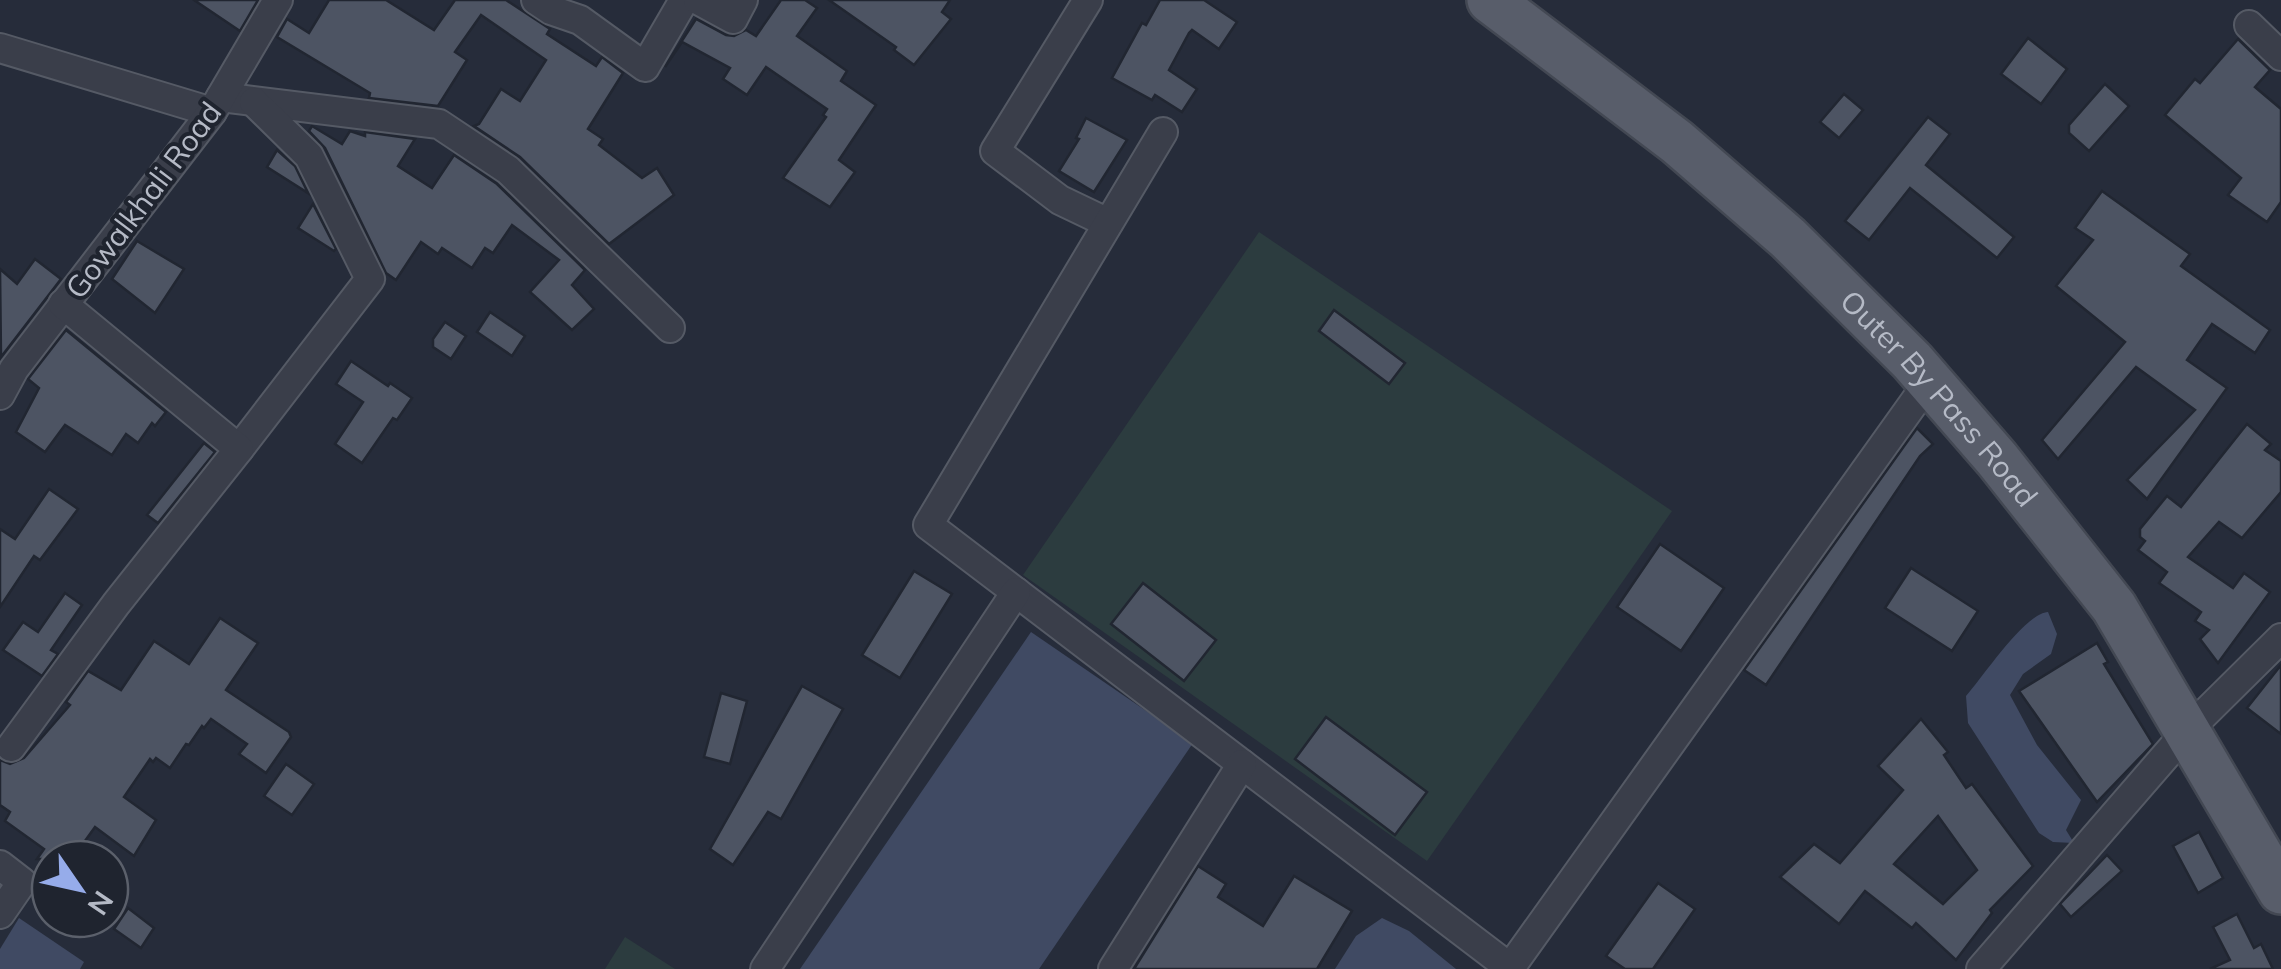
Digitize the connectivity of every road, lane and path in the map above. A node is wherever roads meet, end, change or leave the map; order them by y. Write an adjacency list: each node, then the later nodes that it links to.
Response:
1 (278, 0): 13 (street, Gowalkhali Road)
2 (536, 0): 3 (street)
3 (684, 0)
4 (698, 0): 5 (street)
5 (743, 0)
6 (1088, 0): 15 (street)
7 (1490, 0): 18 (main road, Outer By Pass Road)
8 (1528, 0): 23 (main road, Outer By Pass Road)
9 (2250, 25): 11 (street)
10 (0, 48): 13 (street)
11 (2281, 56)
12 (254, 102): 13 (street); 17 (street); 20 (street)
13 (217, 105): 16 (street, Gowalkhali Road)
14 (1162, 132): 15 (street)
15 (1108, 223): 21 (street)
16 (63, 304): 19 (street, Gowalkhali Road); 20 (street)
17 (670, 328)
18 (1928, 383): 23 (main road, Outer By Pass Road); 25 (street)
19 (0, 395)
20 (239, 449): 24 (street)
21 (1016, 592): 25 (street); 30 (street)
22 (2278, 647): 23 (street)
23 (2195, 723): 26 (main road, Outer By Pass Road); 28 (main road, Outer By Pass Road); 32 (street)
24 (11, 747)
25 (1242, 764): 31 (street)
26 (2281, 856)
27 (0, 864): 29 (street)
28 (2281, 891)
29 (0, 914)
30 (766, 969)
31 (1112, 969)
32 (1981, 969)

